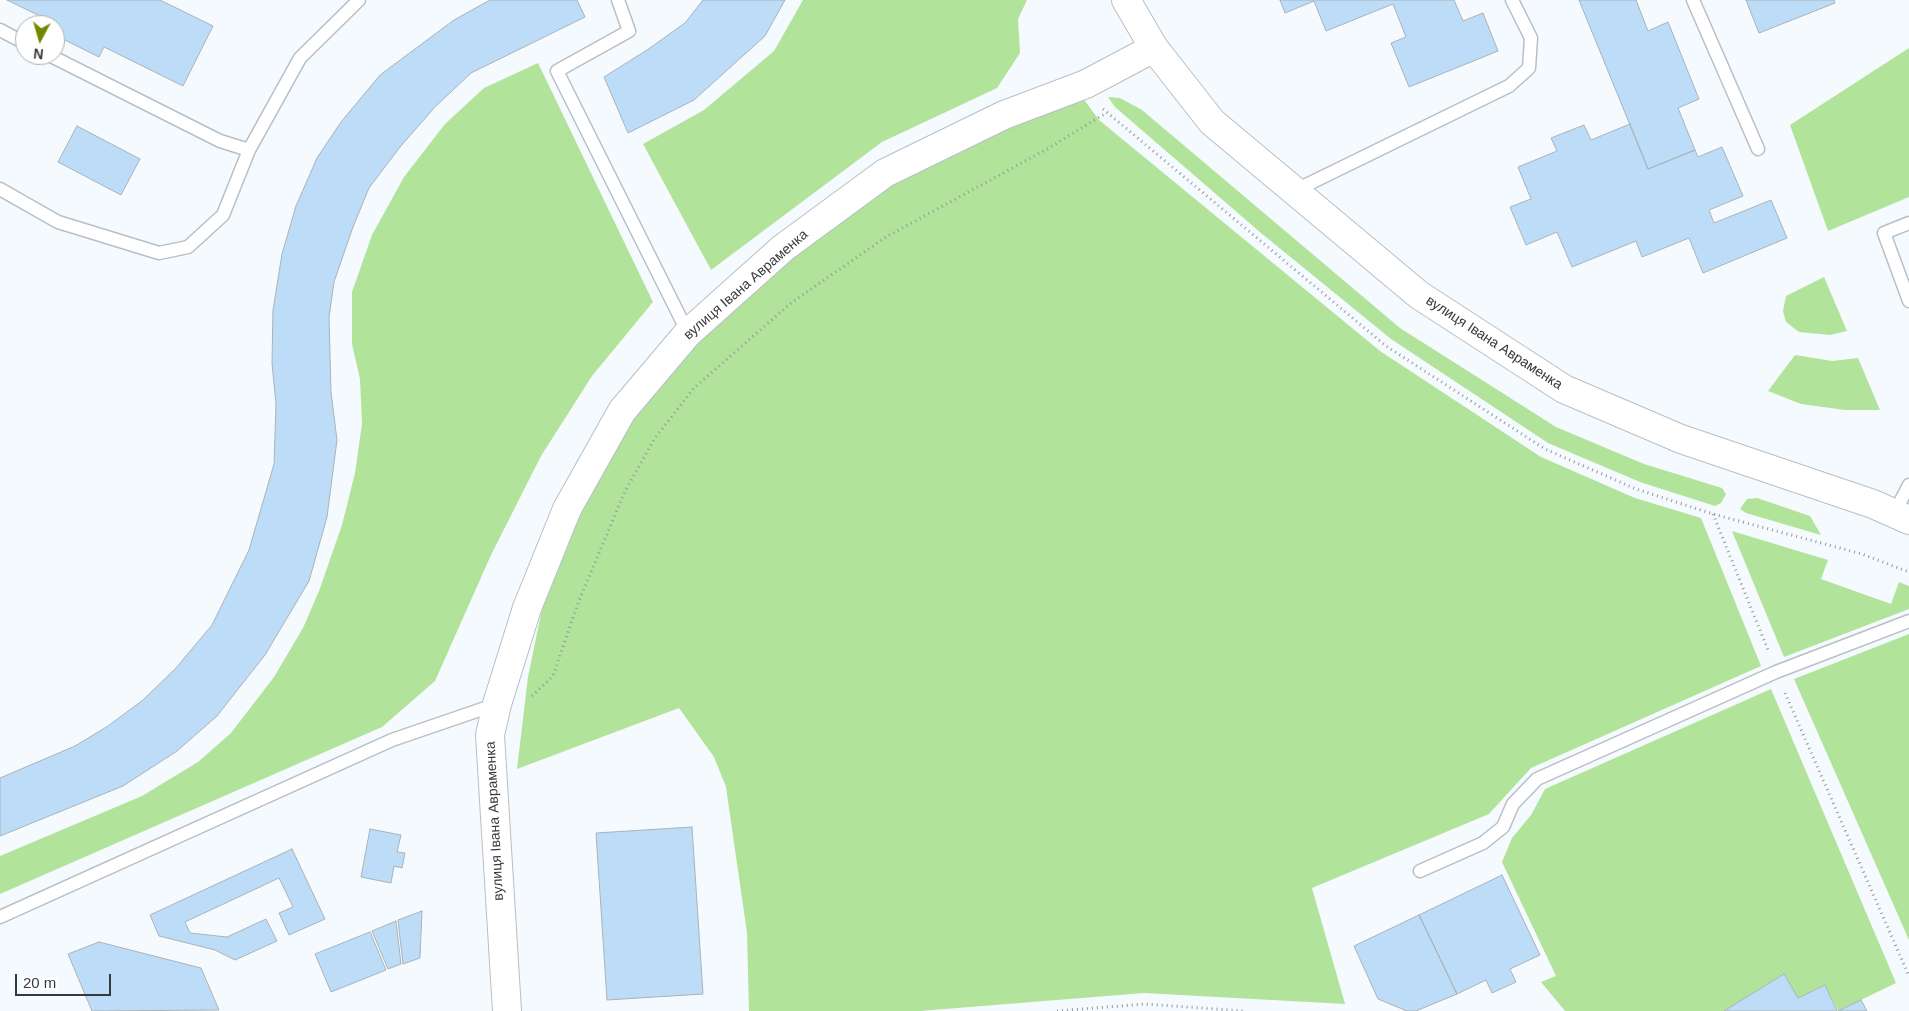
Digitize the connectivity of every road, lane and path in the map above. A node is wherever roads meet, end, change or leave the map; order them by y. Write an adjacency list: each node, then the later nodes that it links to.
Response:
1 (360, 0): 13 (lane)
2 (618, 0): 18 (lane)
3 (1126, 0): 8 (street, вулиця Івана Авраменка)
4 (1512, 0): 15 (lane)
5 (1693, 0): 12 (lane)
6 (0, 30): 7 (lane)
7 (15, 38)
8 (1154, 48): 10 (street, вулиця Івана Авраменка); 15 (street, вулиця Івана Авраменка)
9 (65, 63): 13 (lane)
10 (1086, 84): 11 (path); 18 (street, вулиця Івана Авраменка)
11 (1106, 113): 20 (path); 25 (path)
12 (1758, 149)
13 (249, 150): 14 (lane)
14 (0, 189)
15 (1294, 192): 21 (street, вулиця Івана Авраменка)
16 (1909, 223): 17 (lane)
17 (1909, 301)
18 (688, 333): 26 (street, вулиця Івана Авраменка)
19 (1909, 485): 21 (lane)
20 (1713, 514): 22 (path); 24 (path)
21 (1901, 517)
22 (1909, 572)
23 (1909, 621): 24 (lane)
24 (1776, 672): 27 (lane); 29 (path)
25 (525, 703)
26 (497, 704): 28 (lane); 30 (street, вулиця Івана Авраменка)
27 (1420, 872)
28 (0, 917)
29 (1909, 976)
30 (507, 1011)
31 (1057, 1011): 32 (path)
32 (1244, 1011)

